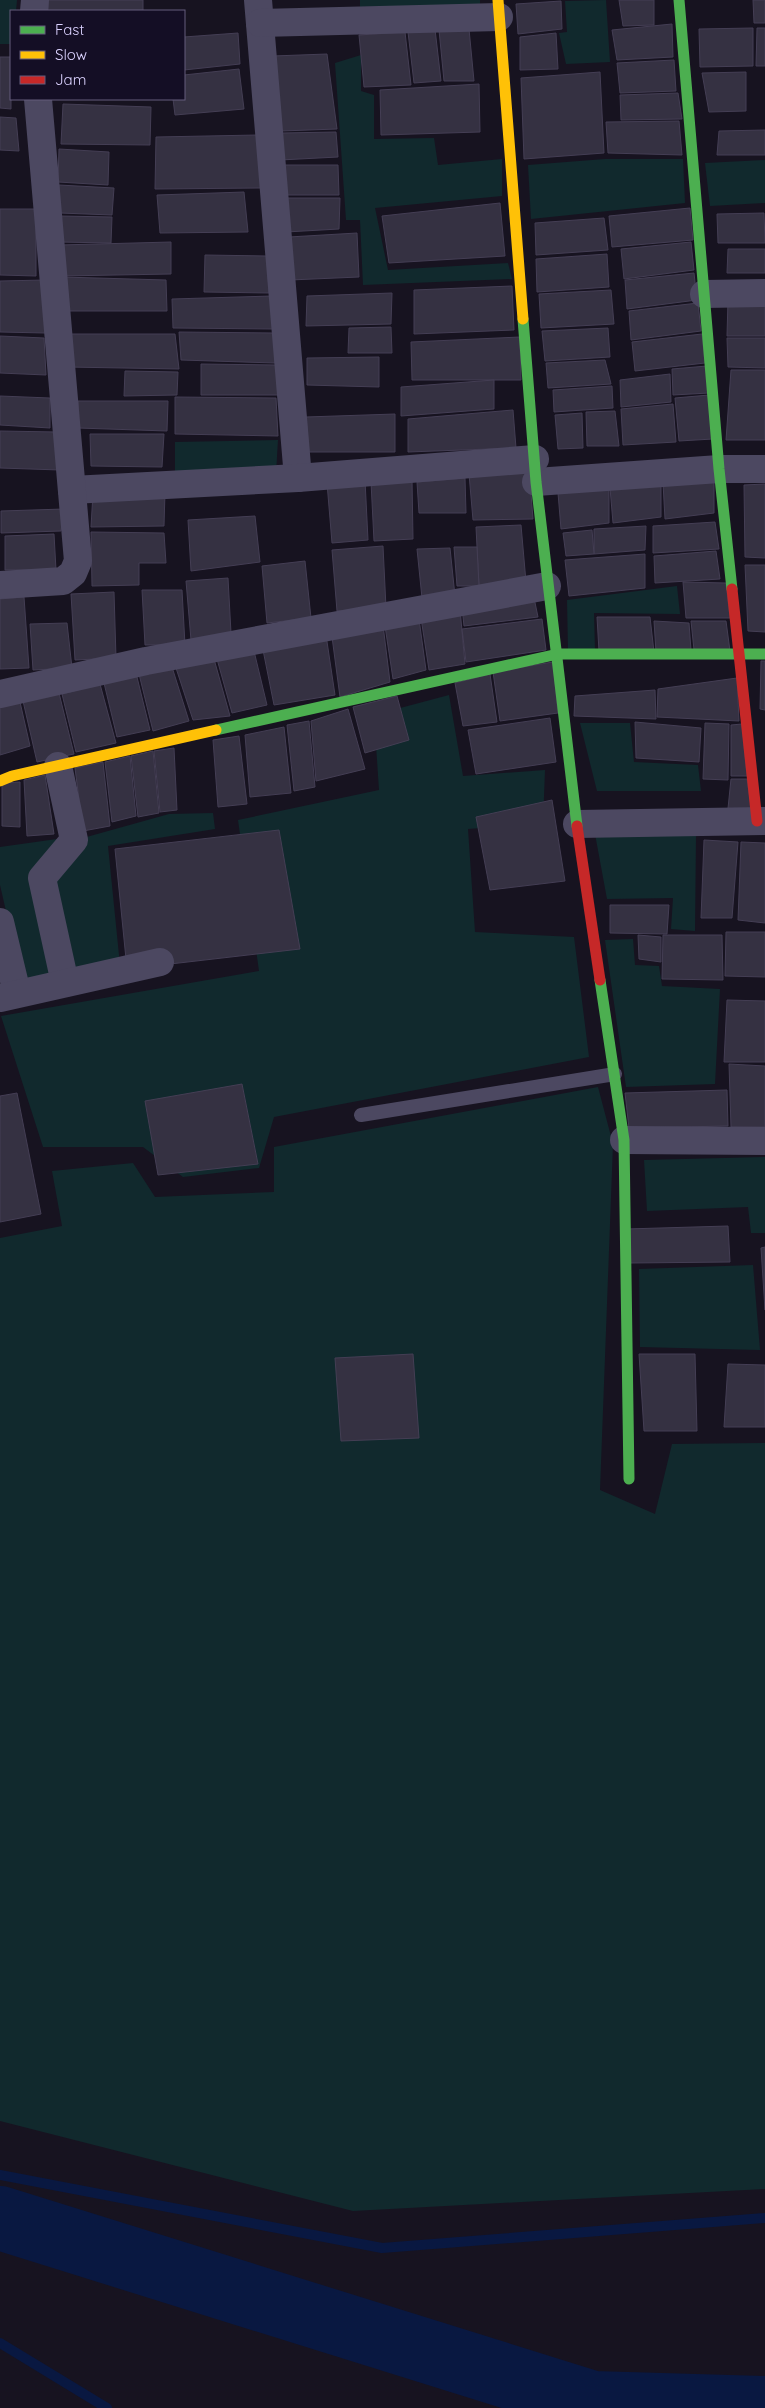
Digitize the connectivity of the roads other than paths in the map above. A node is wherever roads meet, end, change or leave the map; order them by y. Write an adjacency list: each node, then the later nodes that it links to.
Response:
1 (679, 0): 6 (street)
2 (498, 8): 3 (street); 9 (street)
3 (259, 11): 10 (street)
4 (38, 100): 11 (street)
5 (765, 293): 6 (street)
6 (704, 294): 7 (street)
7 (719, 469): 8 (street); 9 (street); 15 (street)
8 (765, 469)
9 (535, 470): 10 (street); 13 (street)
10 (298, 478): 11 (street)
11 (72, 490): 12 (street)
12 (0, 585)
13 (548, 586): 14 (street); 17 (street)
14 (558, 654): 15 (street); 18 (street); 21 (street)
15 (737, 654): 16 (street); 20 (street)
16 (765, 654)
17 (0, 694)
18 (58, 766): 19 (street); 24 (street)
19 (0, 781)
20 (761, 821): 21 (street)
21 (577, 824): 26 (street)
22 (0, 922): 25 (street)
23 (160, 962): 24 (street)
24 (66, 983): 25 (street)
25 (9, 995)
26 (614, 1074): 27 (lane); 28 (street)
27 (361, 1115)
28 (624, 1140): 29 (street); 30 (street)
29 (765, 1141)
30 (629, 1479)

